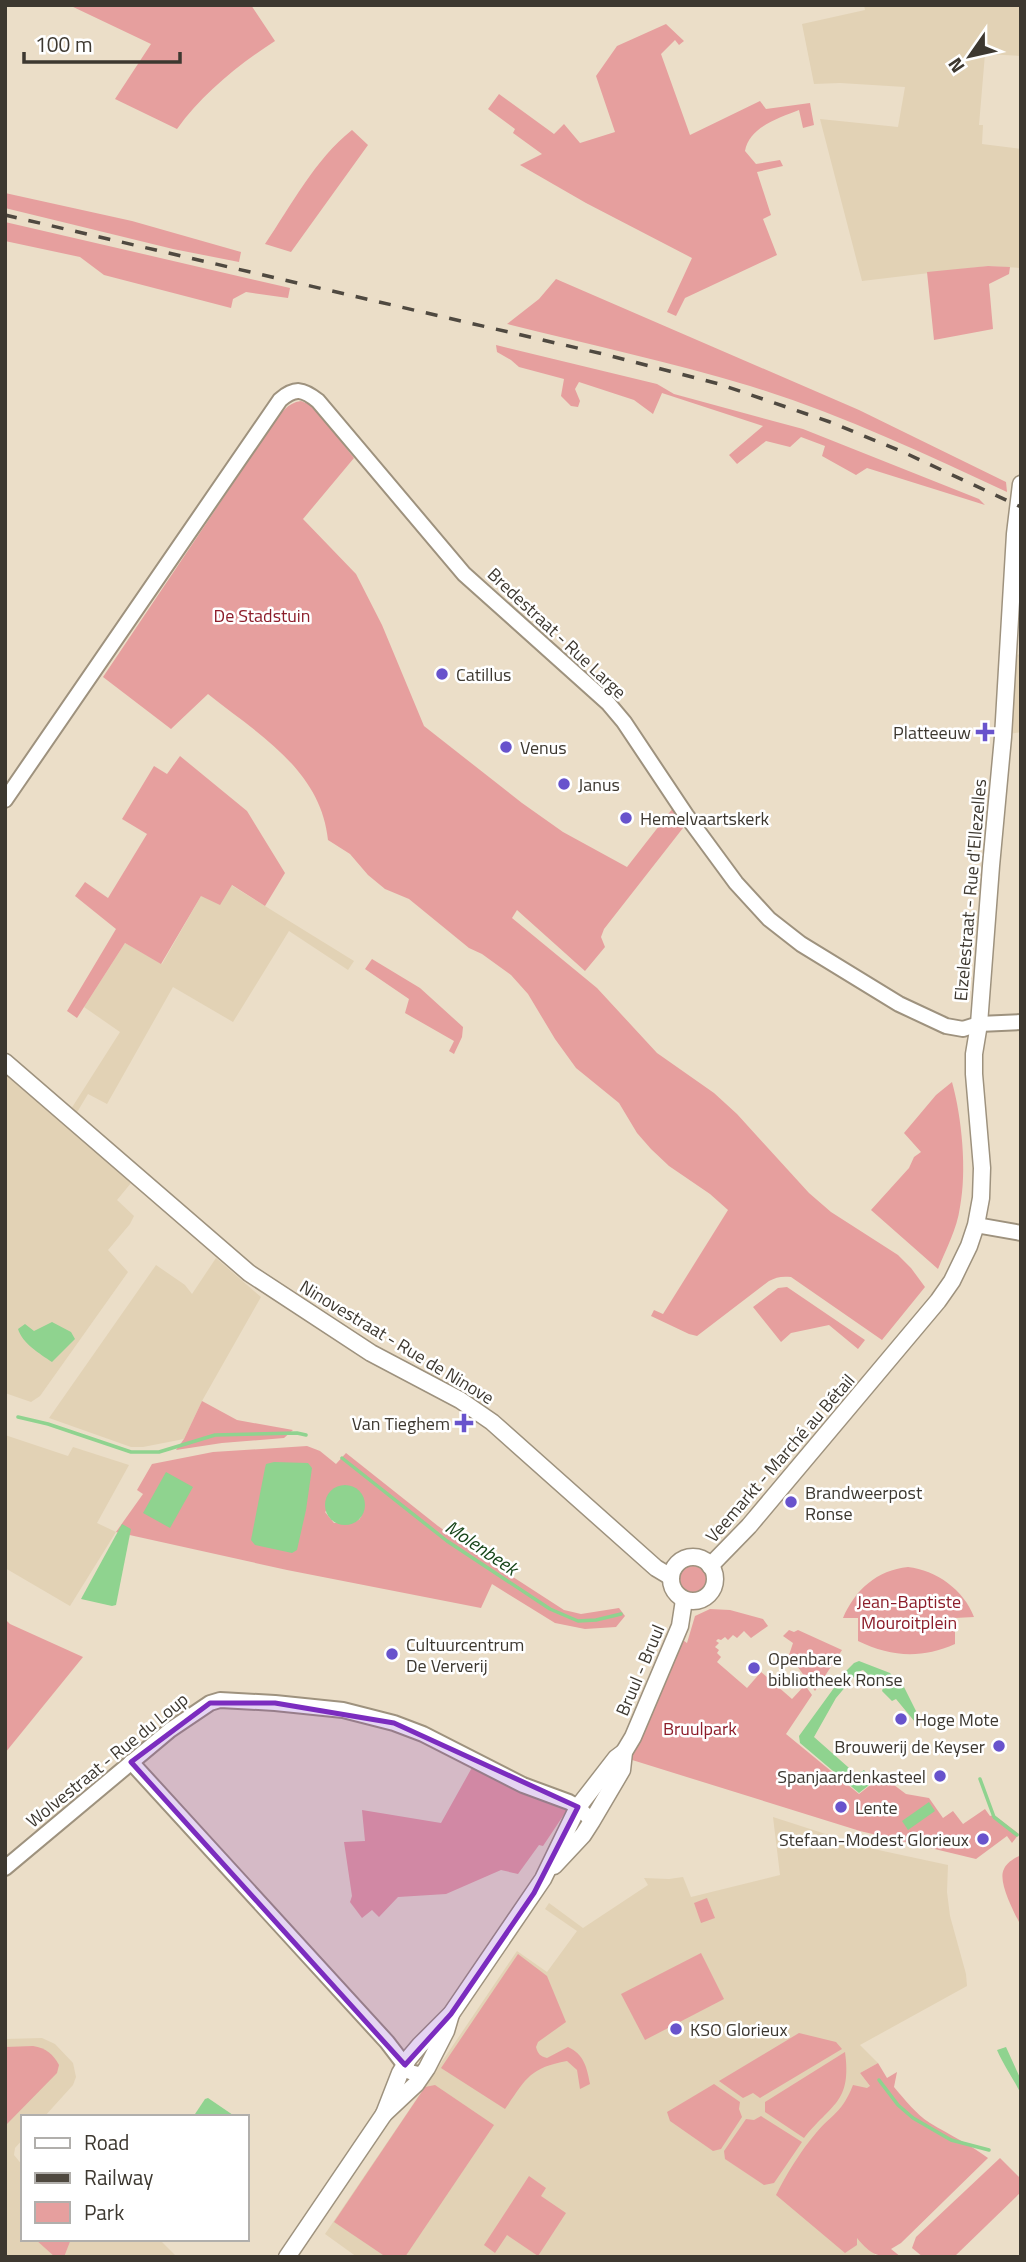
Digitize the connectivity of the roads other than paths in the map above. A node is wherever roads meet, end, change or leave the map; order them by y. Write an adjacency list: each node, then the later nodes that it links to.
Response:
1 (1021, 485): 4 (main road, Elzelestraat - Rue d'Ellezelles)
2 (5, 800): 4 (street, Bredestraat - Rue Large)
3 (1021, 1021): 4 (street, Bredestraat - Rue Large)
4 (979, 1024): 6 (main road, Elzelestraat - Rue d'Ellezelles)
5 (5, 1062): 10 (main road, Ninovestraat - Rue de Ninove)
6 (976, 1225): 7 (street); 8 (main road, Elzelestraat - Rue d'Ellezelles)
7 (1021, 1233)
8 (946, 1290): 9 (main road, Veemarkt - Marché au Bétail)
9 (710, 1566): 10 (main road); 11 (main road)
10 (671, 1577): 11 (main road)
11 (684, 1600): 12 (main road, Bruul - Bruul)
12 (624, 1752): 14 (main road); 15 (main road)
13 (131, 1762): 14 (street, Wolvestraat - Rue du Loup); 16 (street, Wolvestraat - Rue du Loup); 20 (street)
14 (578, 1807): 15 (street, Wolvestraat - Rue du Loup); 17 (main road)
15 (592, 1821): 17 (main road)
16 (5, 1868)
17 (543, 1879): 18 (main road)
18 (451, 2014): 19 (main road); 21 (main road)
19 (414, 2051): 20 (main road); 21 (street)
20 (405, 2065): 21 (street); 22 (main road)
21 (427, 2068): 22 (main road)
22 (384, 2114): 23 (main road)
23 (288, 2257)

